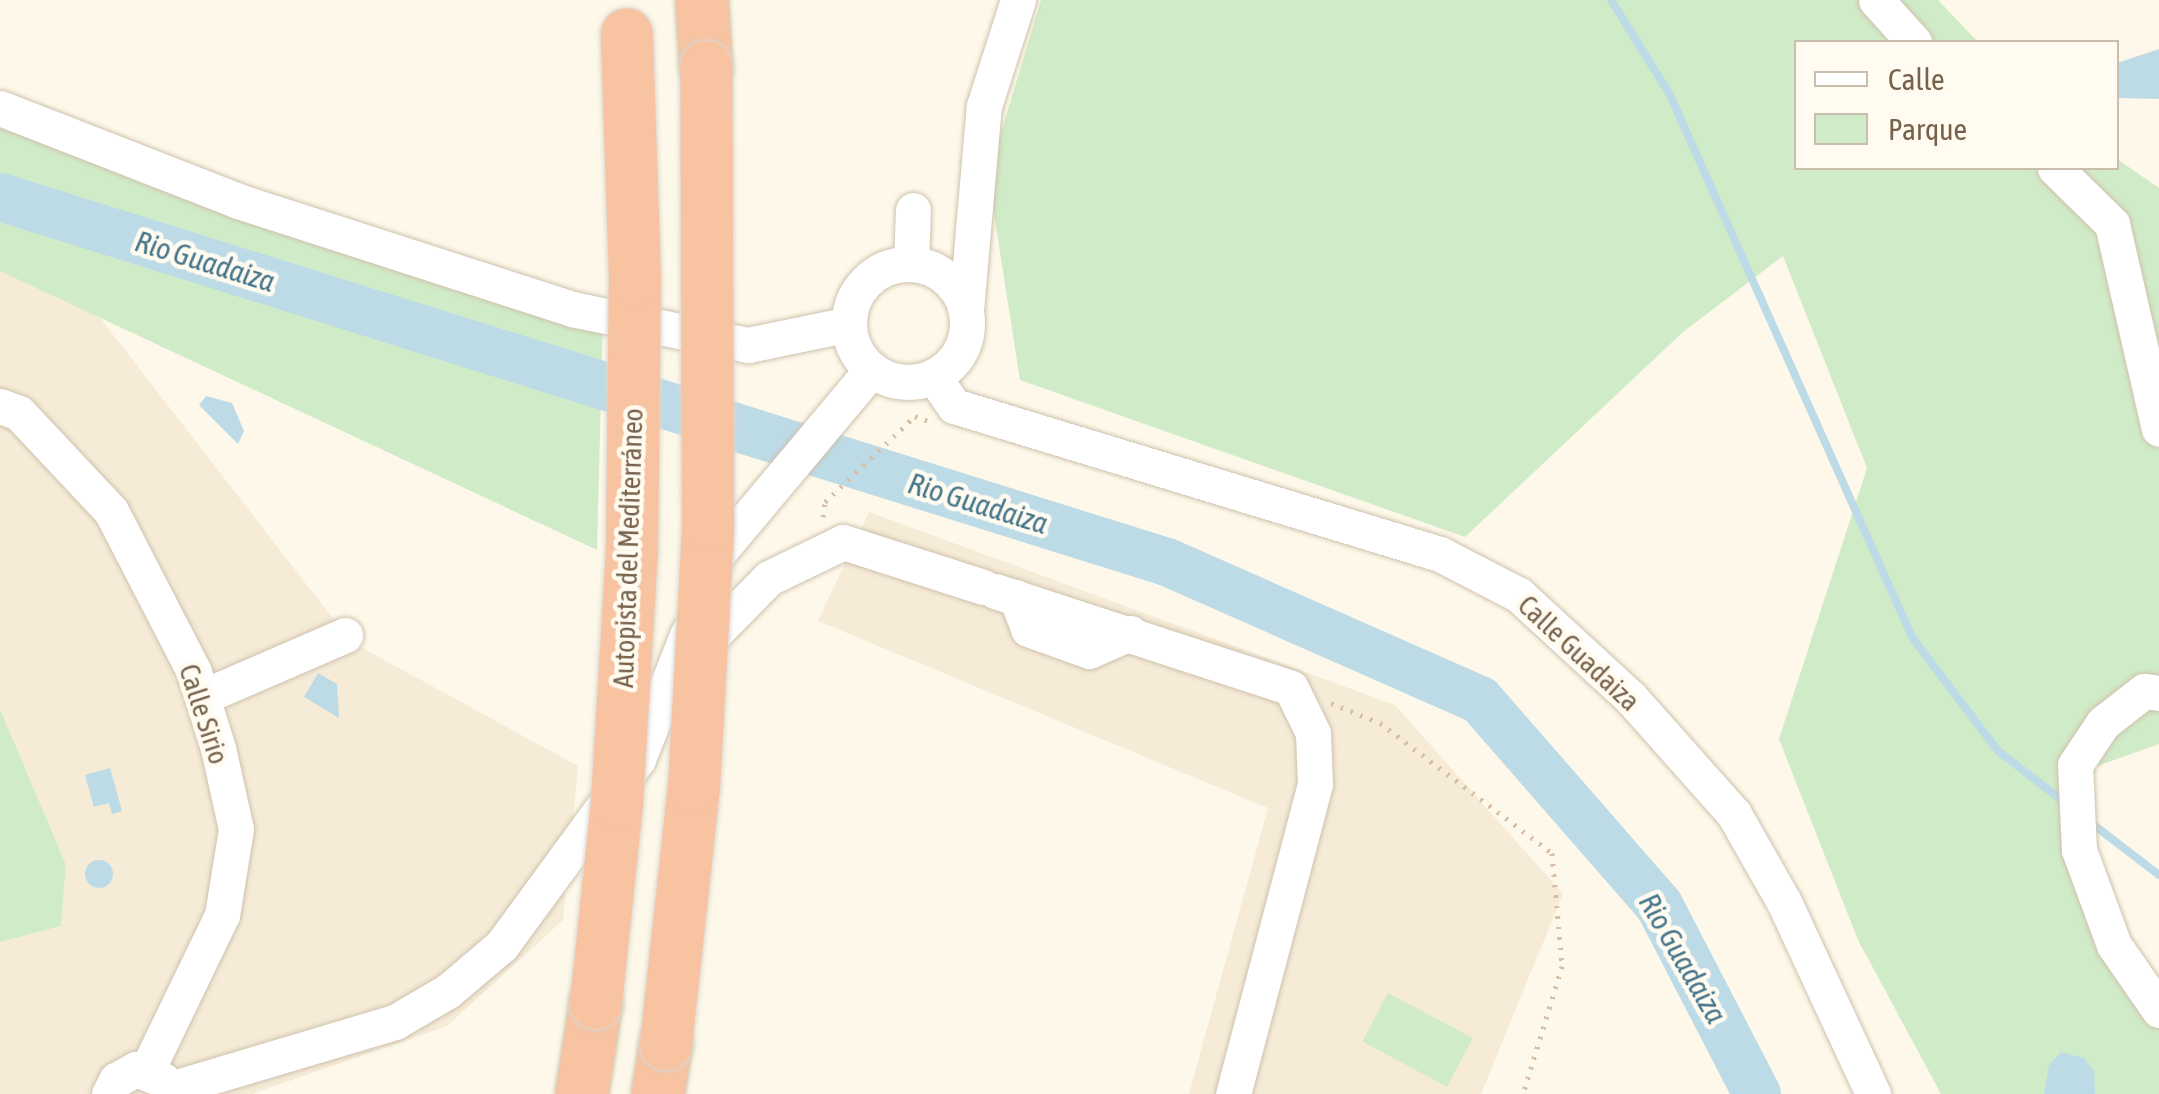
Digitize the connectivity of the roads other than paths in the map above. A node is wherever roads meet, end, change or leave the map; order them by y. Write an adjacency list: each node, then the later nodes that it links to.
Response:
1 (702, 0): 21 (highway, bridge)
2 (1018, 0): 10 (street)
3 (1876, 0): 5 (street)
4 (625, 17): 24 (highway, Autopista del Mediterráneo, bridge)
5 (1912, 40)
6 (0, 108): 11 (street)
7 (2057, 170): 15 (street)
8 (913, 210): 9 (street)
9 (911, 264): 10 (street); 11 (street)
10 (966, 310): 12 (street)
11 (849, 324): 13 (street)
12 (933, 376): 13 (street); 26 (street, Calle Guadaiza)
13 (863, 382): 17 (street)
14 (0, 406): 19 (street, Calle Sirio)
15 (2159, 429)
16 (345, 636): 19 (street)
17 (676, 672): 22 (street); 25 (street)
18 (2159, 693): 20 (street)
19 (202, 697): 22 (street, Calle Sirio)
20 (2159, 1010)
21 (662, 1069)
22 (162, 1085): 23 (street)
23 (109, 1094)
24 (582, 1094)
25 (1232, 1094)
26 (1874, 1094)

